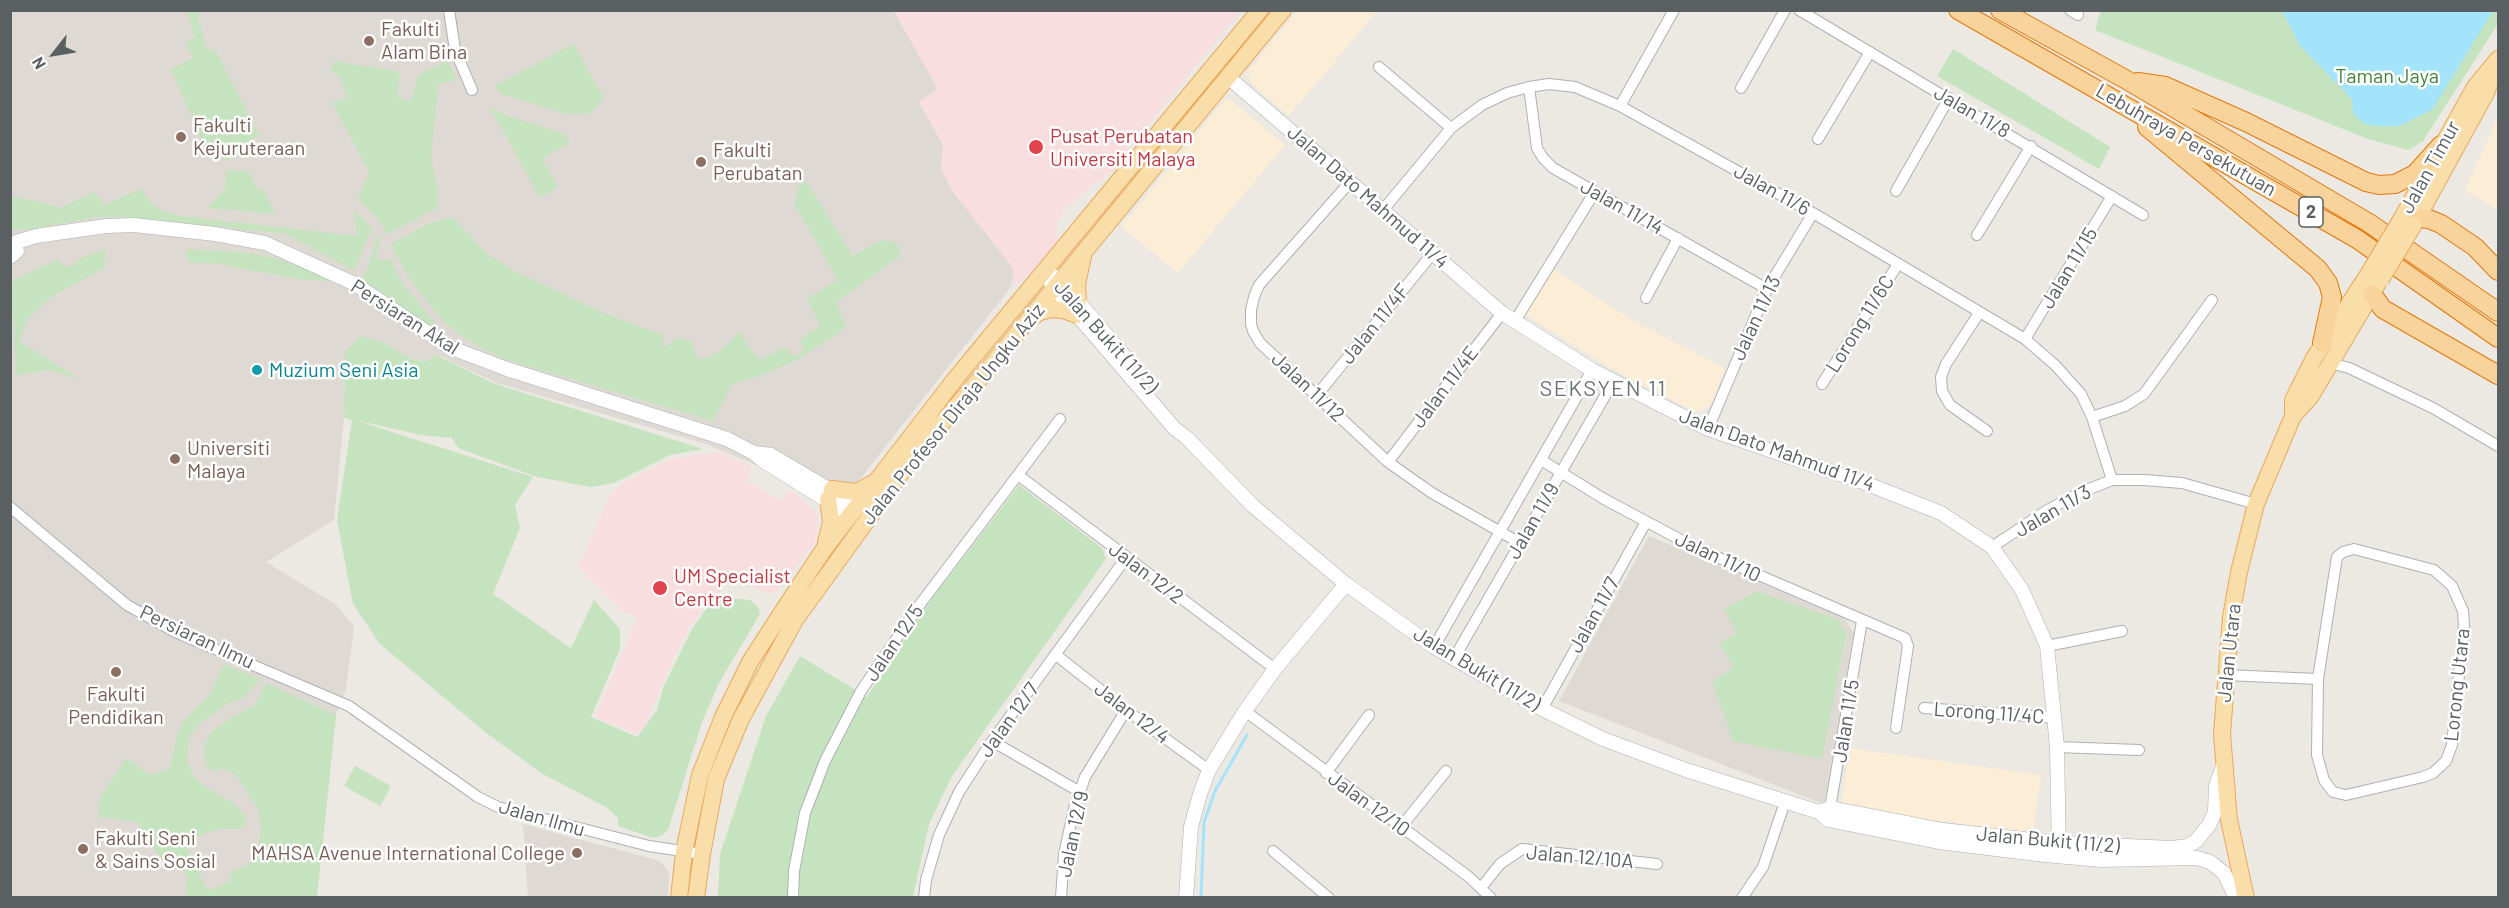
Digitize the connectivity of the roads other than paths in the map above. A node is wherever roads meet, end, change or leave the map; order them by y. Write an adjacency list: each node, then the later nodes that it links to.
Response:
1 (449, 10): 16 (street)
2 (1260, 10): 39 (main road, Jalan Profesor Diraja Ungku Aziz)
3 (1283, 10): 12 (main road, Jalan Profesor Diraja Ungku Aziz)
4 (1674, 10): 19 (street)
5 (1785, 10): 15 (street)
6 (1799, 10): 9 (street, Jalan 11/8)
7 (1958, 10): 18 (highway, Lebuhraya Persekutuan / 2)
8 (2001, 10): 13 (highway, Lebuhraya Persekutuan / 2)
9 (1870, 52): 17 (street, Jalan 11/8); 21 (street)
10 (2497, 62): 22 (main road, Jalan Timur); 31 (main road, Jalan Timur)
11 (1379, 67): 20 (street)
12 (1228, 77): 24 (street, Jalan Dato Mahmud 11/4); 34 (main road, Jalan Profesor Diraja Ungku Aziz)
13 (2125, 79): 22 (highway); 46 (highway, Lebuhraya Persekutuan / 2)
14 (1529, 87): 19 (street, Jalan 11/6); 20 (street, Jalan 11/6); 26 (street, Jalan 11/14)
15 (1741, 88)
16 (472, 90)
17 (1949, 98): 23 (street, Jalan 11/8); 25 (street)
18 (2116, 99): 51 (highway, Lebuhraya Persekutuan / 2); 53 (highway)
19 (1620, 106): 29 (street, Jalan 11/6)
20 (1451, 129): 28 (street, Jalan 11/6)
21 (1818, 139)
22 (2441, 145): 31 (main road, Jalan Timur)
23 (2031, 146): 27 (street, Jalan 11/8); 32 (street)
24 (1350, 182): 28 (street, Jalan Dato Mahmud 11/4); 59 (street, Jalan 11/12)
25 (1896, 191)
26 (1594, 193): 33 (street, Jalan 11/14); 50 (street)
27 (2112, 196): 30 (street, Jalan 11/8); 52 (street, Jalan 11/15)
28 (1383, 210): 36 (street, Jalan Dato Mahmud 11/4)
29 (1813, 213): 37 (street, Jalan 11/6); 42 (street, Jalan 11/13)
30 (2143, 214)
31 (2411, 221): 38 (highway); 40 (main road, Jalan Timur, bridge)
32 (1977, 236)
33 (1678, 238): 42 (street, Jalan 11/14); 43 (street)
34 (1085, 249): 41 (main road, Jalan Profesor Diraja Ungku Aziz); 45 (main road)
35 (12, 251): 73 (street, Persiaran Akal)
36 (1433, 253): 47 (street, Jalan Dato Mahmud 11/4); 59 (street, Jalan 11/4F)
37 (1898, 264): 48 (street, Jalan 11/6); 58 (street, Lorong 11/6C)
38 (2499, 271)
39 (1045, 272): 41 (street, Jalan Bukit (11/2)); 70 (main road, Jalan Profesor Diraja Ungku Aziz)
40 (2374, 282): 53 (main road, Jalan Utara); 54 (main road, Jalan Utara); 56 (highway)
41 (1057, 284): 45 (street, Jalan Bukit (11/2)); 49 (main road, Jalan Profesor Diraja Ungku Aziz)
42 (1767, 289): 63 (street, Jalan 11/13)
43 (1646, 298)
44 (2212, 300): 61 (street)
45 (1077, 308): 49 (main road); 84 (street, Jalan Bukit (11/2))
46 (2499, 312)
47 (1502, 313): 50 (street, Jalan Dato Mahmud 11/4); 67 (street, Jalan 11/4E)
48 (1979, 313): 52 (street, Jalan 11/6); 64 (street)
49 (1026, 321): 71 (main road, Jalan Profesor Diraja Ungku Aziz)
50 (1515, 321): 55 (street, Jalan Dato Mahmud 11/4)
51 (2499, 338)
52 (2025, 339): 61 (street, Jalan 11/6)
53 (2322, 343): 60 (main road, Jalan Utara)
54 (2330, 363): 60 (main road, Jalan Utara); 65 (street)
55 (1592, 370): 57 (street, Jalan Dato Mahmud 11/4); 66 (street, Jalan 11/9)
56 (2499, 375)
57 (1613, 382): 63 (street, Jalan Dato Mahmud 11/4); 68 (street, Jalan 11/9)
58 (1822, 384)
59 (1317, 395): 67 (street, Jalan 11/12)
60 (2293, 416): 74 (main road, Jalan Utara)
61 (2092, 417): 72 (street, Jalan 11/6)
62 (1060, 419): 69 (street, Jalan 12/5)
63 (1708, 429): 80 (street, Jalan Dato Mahmud 11/4)
64 (1987, 431)
65 (2499, 446)
66 (1541, 460): 68 (street, Jalan 11/10); 78 (street, Jalan 11/9)
67 (1388, 462): 78 (street, Jalan 11/12)
68 (1562, 472): 77 (street, Jalan 11/10); 79 (street, Jalan 11/9)
69 (1018, 475): 82 (street, Jalan 12/2); 121 (street, Jalan 12/5)
70 (877, 478): 73 (main road); 76 (main road, Jalan Profesor Diraja Ungku Aziz)
71 (896, 480): 76 (main road); 83 (main road, Jalan Profesor Diraja Ungku Aziz)
72 (2112, 480): 74 (street, Jalan 11/3); 80 (street, Jalan 11/3)
73 (830, 494): 76 (street, Persiaran Akal); 81 (main road)
74 (2256, 504): 92 (main road, Jalan Utara)
75 (10, 507): 94 (street, Persiaran Ilmu)
76 (855, 511): 81 (main road, Jalan Profesor Diraja Ungku Aziz); 83 (main road)
77 (1646, 522): 85 (street, Jalan 11/10); 96 (street, Jalan 11/7)
78 (1500, 532): 79 (street, Jalan 11/12); 88 (street, Jalan 11/9)
79 (1521, 543): 90 (street, Jalan 11/9)
80 (1992, 547): 87 (street, Jalan Dato Mahmud 11/4)
81 (824, 549): 115 (main road, Jalan Profesor Diraja Ungku Aziz)
82 (1126, 558): 89 (street, Jalan 12/7); 91 (street, Jalan 12/2)
83 (819, 583): 116 (main road, Jalan Profesor Diraja Ungku Aziz)
84 (1346, 584): 88 (street, Jalan Bukit (11/2)); 91 (street)
85 (1862, 621): 101 (street, Jalan 11/10); 111 (street, Jalan 11/5)
86 (2122, 631): 87 (street)
87 (2047, 646): 100 (street, Jalan Dato Mahmud 11/4)
88 (1434, 648): 90 (street, Jalan Bukit (11/2))
89 (1056, 655): 97 (street, Jalan 12/4); 102 (street, Jalan 12/7)
90 (1453, 660): 96 (street, Jalan Bukit (11/2))
91 (1275, 669): 98 (street)
92 (2225, 675): 93 (street); 105 (main road, Jalan Utara)
93 (2318, 679): 93 (street, Lorong Utara)
94 (340, 701): 115 (street, Jalan Ilmu)
95 (1924, 708): 100 (street, Lorong 11/4C)
96 (1542, 709): 110 (street, Jalan Bukit (11/2))
97 (1126, 710): 106 (street, Jalan 12/4); 109 (street, Jalan 12/9)
98 (1245, 711): 106 (street); 108 (street, Jalan 12/10)
99 (1369, 715): 108 (street)
100 (2055, 718): 103 (street, Jalan Dato Mahmud 11/4)
101 (1896, 728)
102 (992, 741): 109 (street); 122 (street, Jalan 12/7)
103 (2057, 747): 104 (street); 113 (street, Jalan Dato Mahmud 11/4)
104 (2139, 750)
105 (2223, 766): 113 (street, Jalan Bukit (11/2)); 129 (main road, Jalan Utara)
106 (1209, 770): 124 (street)
107 (1446, 771): 112 (street)
108 (1326, 773): 112 (street, Jalan 12/10)
109 (1080, 792): 123 (street, Jalan 12/9)
110 (1785, 802): 111 (street, Jalan Bukit (11/2)); 127 (street)
111 (1826, 814): 113 (street, Jalan Bukit (11/2))
112 (1401, 827): 118 (street, Jalan 12/10)
113 (2059, 850): 128 (street, Jalan Bukit (11/2))
114 (1273, 851): 125 (street)
115 (684, 852): 116 (street, Jalan Ilmu); 119 (main road, Jalan Profesor Diraja Ungku Aziz)
116 (702, 854): 120 (main road, Jalan Profesor Diraja Ungku Aziz)
117 (1657, 864): 118 (street, Jalan 12/10A)
118 (1481, 888): 126 (street, Jalan 12/10)
119 (679, 897)
120 (696, 897)
121 (793, 897)
122 (924, 897)
123 (1061, 897)
124 (1186, 897)
125 (1329, 897)
126 (1491, 897)
127 (1742, 897)
128 (2236, 897)
129 (2246, 897)

